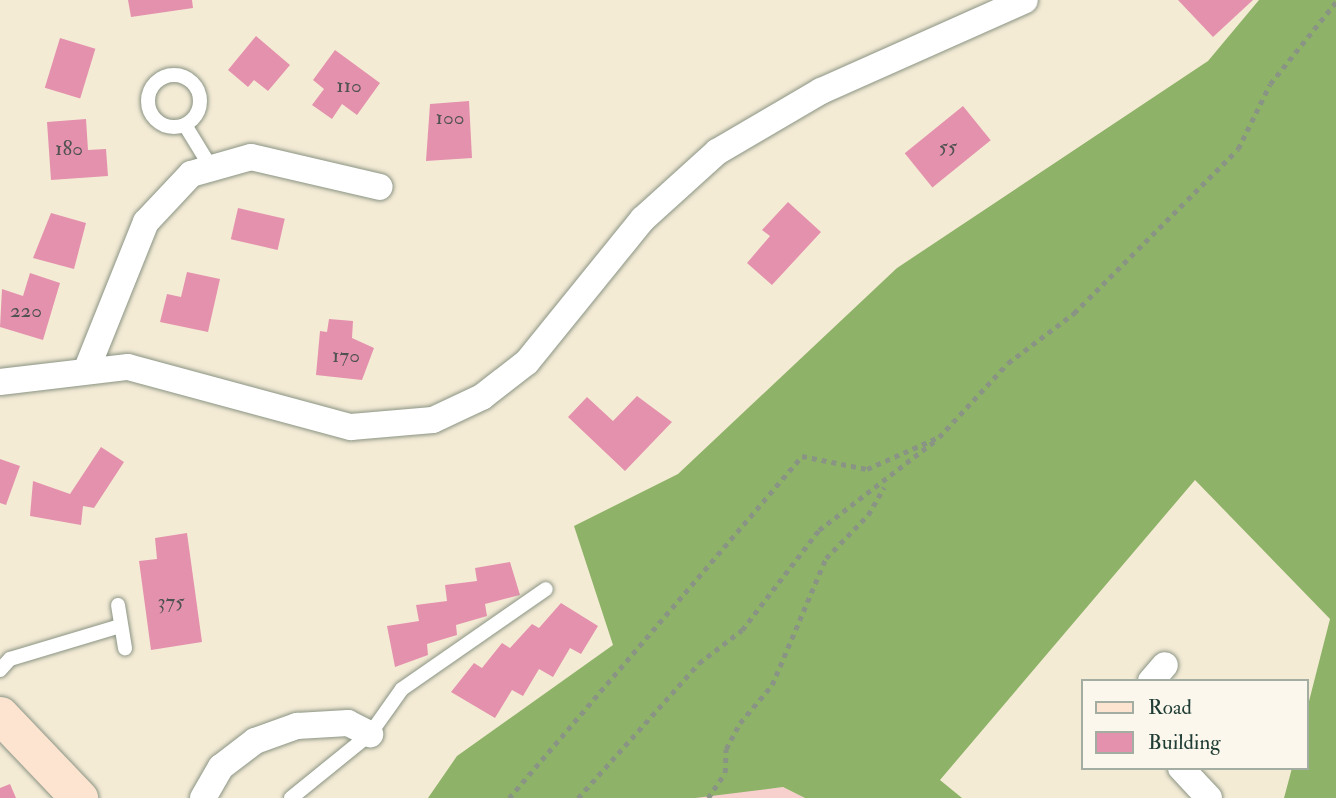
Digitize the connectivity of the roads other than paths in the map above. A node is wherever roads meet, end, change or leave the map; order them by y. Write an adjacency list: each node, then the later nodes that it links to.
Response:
1 (1026, 0): 5 (street)
2 (185, 125): 3 (lane)
3 (210, 166): 4 (street); 5 (street)
4 (380, 187)
5 (86, 371): 6 (street)
6 (0, 382)
7 (546, 589): 13 (lane)
8 (118, 605): 9 (lane)
9 (120, 626): 10 (lane); 11 (lane)
10 (125, 648)
11 (0, 670)
12 (0, 715): 15 (street)
13 (370, 734): 16 (street); 17 (lane)
14 (1183, 770): 18 (street)
15 (79, 798)
16 (203, 798)
17 (291, 798)
18 (1209, 798)

